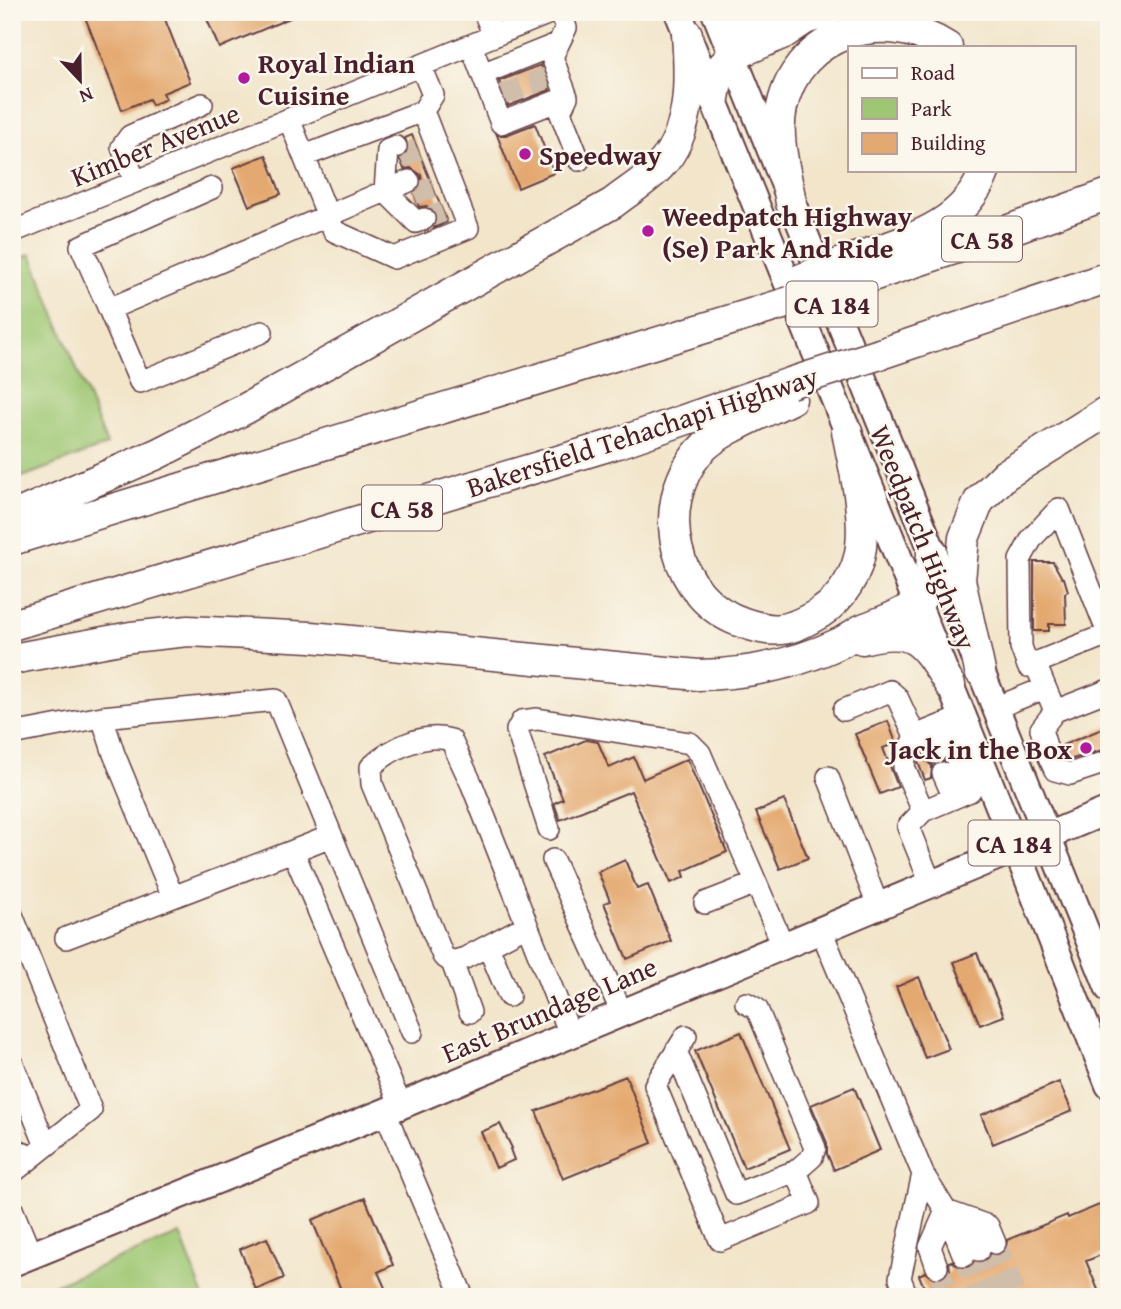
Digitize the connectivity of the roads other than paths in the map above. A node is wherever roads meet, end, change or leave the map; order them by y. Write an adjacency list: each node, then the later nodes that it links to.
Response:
1 (484, 12): 7 (street)
2 (552, 12): 7 (street, Kimber Avenue)
3 (560, 12): 12 (street)
4 (716, 12): 5 (highway); 10 (main road, Weedpatch Highway / CA 184)
5 (815, 16): 10 (highway)
6 (683, 23): 14 (main road, Weedpatch Highway / CA 184); 36 (highway)
7 (494, 36): 8 (street, Kimber Avenue)
8 (471, 45): 11 (street, Kimber Avenue); 13 (street)
9 (945, 46): 26 (highway)
10 (732, 56): 14 (highway); 26 (main road, Weedpatch Highway / CA 184)
11 (421, 66): 16 (street); 17 (street, Kimber Avenue)
12 (555, 74): 13 (street); 13 (street); 19 (street)
13 (495, 94)
14 (714, 99): 35 (main road, Weedpatch Highway / CA 184)
15 (202, 104): 22 (street)
16 (423, 111): 18 (street); 21 (street)
17 (289, 119): 18 (street); 22 (street, Kimber Avenue)
18 (304, 156): 27 (street)
19 (579, 160)
20 (984, 172): 29 (highway)
21 (427, 175): 24 (street); 24 (street); 24 (street); 27 (street)
22 (135, 182): 28 (street, Kimber Avenue)
23 (212, 188): 31 (street)
24 (385, 191): 27 (street)
25 (1109, 194): 29 (highway, CA 58)
26 (792, 202): 38 (main road, Weedpatch Highway / CA 184)
27 (327, 216): 31 (street)
28 (12, 232)
29 (849, 272): 37 (highway, CA 58, bridge)
30 (1109, 277): 33 (highway, bridge)
31 (109, 309): 32 (street)
32 (262, 332)
33 (793, 390): 35 (highway); 40 (highway, Bakersfield Tehachapi Highway / CA 58)
34 (1109, 410): 45 (highway)
35 (847, 431): 39 (main road, Weedpatch Highway / CA 184)
36 (12, 517)
37 (12, 540)
38 (932, 552): 39 (highway); 45 (main road, Weedpatch Highway / CA 184)
39 (916, 602): 42 (highway); 46 (main road, Weedpatch Highway / CA 184)
40 (12, 625)
41 (1108, 635): 44 (street); 44 (street)
42 (844, 641): 43 (highway); 46 (highway)
43 (12, 659)
44 (1031, 664): 47 (street)
45 (980, 671): 49 (main road, Weedpatch Highway / CA 184)
46 (950, 685): 53 (main road, Weedpatch Highway / CA 184)
47 (1045, 688): 49 (street); 51 (street)
48 (1109, 690): 51 (street)
49 (995, 708): 62 (main road, Weedpatch Highway / CA 184)
50 (844, 710): 53 (street)
51 (1055, 711): 55 (street)
52 (102, 716): 54 (street); 61 (street); 68 (street)
53 (937, 727): 57 (main road, Weedpatch Highway / CA 184); 57 (street); 59 (street)
54 (12, 734)
55 (1109, 761)
56 (828, 777): 70 (street)
57 (971, 791): 59 (street); 63 (main road, Weedpatch Highway / CA 184)
58 (1109, 810): 62 (main road, East Brundage Lane)
59 (923, 811): 67 (street)
60 (549, 829): 66 (street)
61 (331, 835): 64 (street); 75 (street)
62 (1048, 835): 63 (main road, East Brundage Lane); 80 (main road, Weedpatch Highway / CA 184)
63 (1016, 848): 67 (main road, East Brundage Lane); 88 (main road, Weedpatch Highway / CA 184)
64 (293, 851): 68 (street); 78 (street)
65 (554, 860): 84 (street)
66 (756, 883): 69 (street); 76 (street)
67 (931, 884): 70 (main road, East Brundage Lane)
68 (173, 897): 74 (street)
69 (705, 903)
70 (878, 906): 73 (main road, East Brundage Lane)
71 (12, 915): 90 (street)
72 (527, 925): 77 (street); 79 (street); 86 (street)
73 (821, 930): 76 (main road, East Brundage Lane); 93 (street)
74 (66, 938)
75 (375, 942): 78 (street); 85 (street)
76 (783, 945): 84 (main road, East Brundage Lane)
77 (488, 946): 79 (street); 81 (street)
78 (339, 955): 89 (street)
79 (452, 962): 83 (street)
80 (1106, 973)
81 (509, 996)
82 (746, 1003): 91 (street)
83 (470, 1012)
84 (622, 1013): 86 (main road, East Brundage Lane)
85 (412, 1032)
86 (570, 1034): 89 (main road, East Brundage Lane)
87 (12, 1062): 90 (street)
88 (1109, 1086)
89 (393, 1109): 98 (main road, East Brundage Lane); 99 (street)
90 (30, 1150): 92 (street)
91 (796, 1171): 94 (street); 97 (street)
92 (12, 1173)
93 (923, 1174): 96 (street); 100 (street)
94 (737, 1194): 97 (street); 97 (street)
95 (12, 1209): 98 (street)
96 (946, 1211): 96 (street)
97 (750, 1227)
98 (22, 1259)
99 (463, 1297)
100 (907, 1297)

